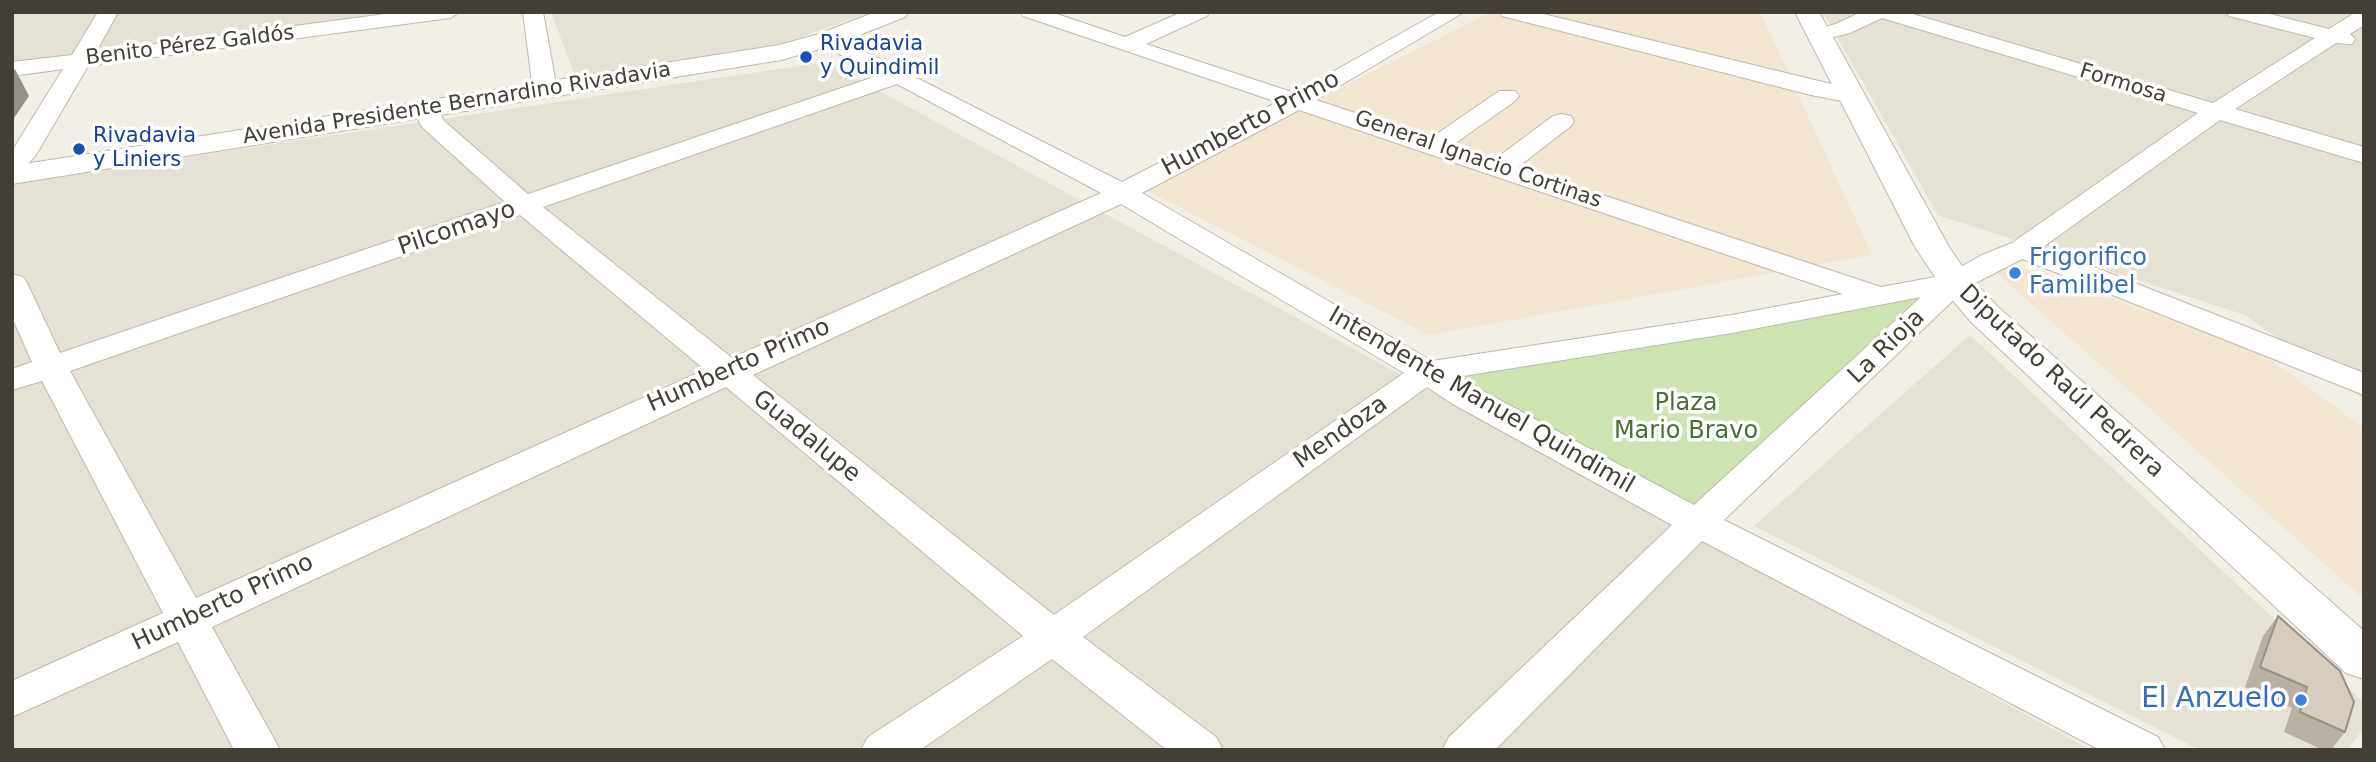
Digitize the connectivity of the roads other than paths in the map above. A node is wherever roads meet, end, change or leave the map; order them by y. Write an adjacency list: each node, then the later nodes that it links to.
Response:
1 (108, 12): 18 (street)
2 (450, 12): 18 (street, Benito Pérez Galdós)
3 (533, 12): 21 (street)
4 (897, 12): 15 (street, Avenida Presidente Bernardino Rivadavia)
5 (1030, 12): 16 (street, General Ignacio Cortinas)
6 (1200, 12): 16 (street)
7 (1454, 12): 24 (street, Humberto Primo)
8 (1509, 12): 23 (street)
9 (1807, 12): 13 (street, Diputado Raúl Pedrera)
10 (1880, 12): 13 (street); 26 (street, Formosa)
11 (2236, 12): 14 (street)
12 (2364, 16): 14 (street, La Rioja)
13 (1821, 34): 23 (street, Diputado Raúl Pedrera)
14 (2333, 36): 17 (street); 26 (street, La Rioja)
15 (828, 39): 20 (street, Intendente Manuel Quindimil); 21 (street, Avenida Presidente Bernardino Rivadavia)
16 (1127, 44): 24 (street, General Ignacio Cortinas)
17 (2364, 44)
18 (78, 60): 19 (street, Benito Pérez Galdós); 30 (street)
19 (12, 69)
20 (900, 76): 33 (street, Intendente Manuel Quindimil); 34 (street, Pilcomayo)
21 (545, 90): 25 (street, Avenida Presidente Bernardino Rivadavia)
22 (1507, 96): 28 (street)
23 (1853, 96): 36 (street, Diputado Raúl Pedrera)
24 (1299, 100): 28 (street, General Ignacio Cortinas); 33 (street, Humberto Primo)
25 (430, 109): 32 (street, Avenida Presidente Bernardino Rivadavia); 34 (street, Guadalupe)
26 (2215, 112): 29 (street, Formosa); 35 (street, La Rioja)
27 (1562, 121): 31 (street)
28 (1436, 146): 31 (street, General Ignacio Cortinas)
29 (2364, 155)
30 (12, 167)
31 (1500, 168): 38 (street, General Ignacio Cortinas)
32 (12, 175)
33 (1122, 193): 41 (street, Humberto Primo); 42 (street, Intendente Manuel Quindimil)
34 (525, 206): 39 (street, Pilcomayo); 41 (street, Guadalupe)
35 (2022, 249): 36 (street, La Rioja); 40 (street)
36 (1955, 282): 38 (street, Mendoza); 46 (street, La Rioja); 49 (street, Diputado Raúl Pedrera)
37 (12, 283): 39 (street)
38 (1884, 297): 42 (street, Mendoza)
39 (51, 367): 43 (street, Pilcomayo); 47 (street)
40 (2318, 367): 44 (street); 45 (street)
41 (725, 372): 47 (street, Humberto Primo); 48 (street, Guadalupe)
42 (1427, 372): 46 (street, Intendente Manuel Quindimil); 48 (street, Mendoza)
43 (12, 380)
44 (2364, 385)
45 (2364, 412)
46 (1698, 523): 54 (street, La Rioja); 55 (street, Intendente Manuel Quindimil)
47 (188, 619): 50 (street, Humberto Primo); 51 (street)
48 (1054, 637): 52 (street, Mendoza); 53 (street, Guadalupe)
49 (2364, 660)
50 (12, 699)
51 (257, 750)
52 (884, 750)
53 (1200, 750)
54 (1465, 750)
55 (2142, 750)

